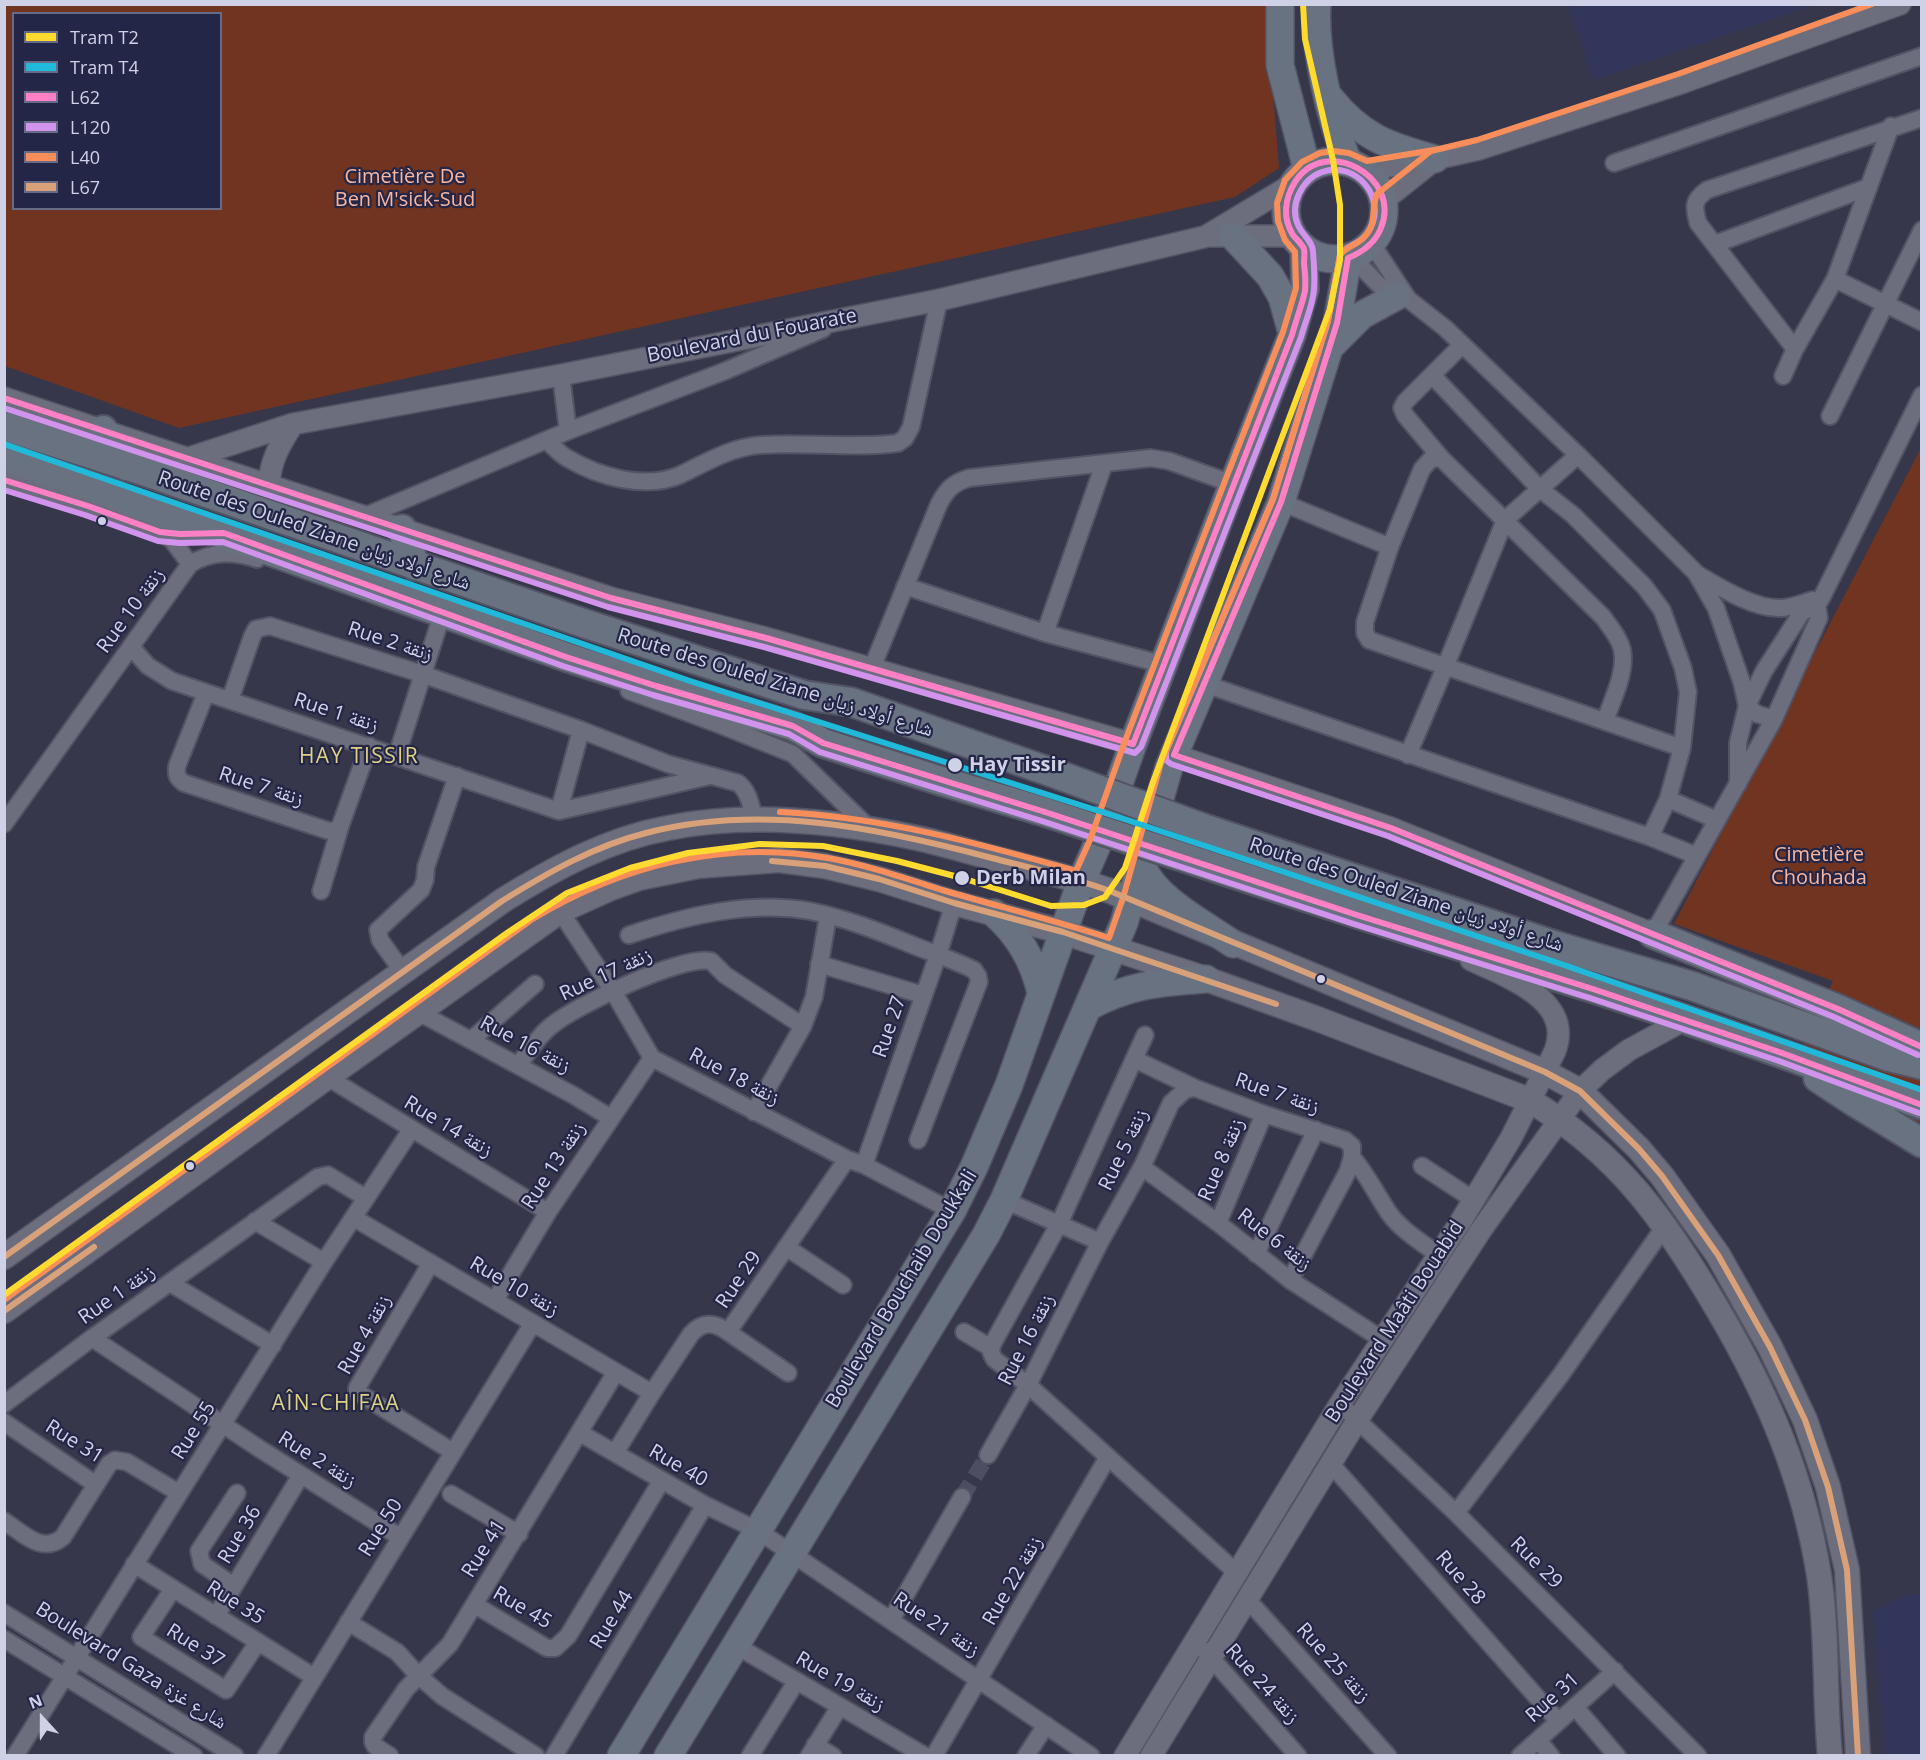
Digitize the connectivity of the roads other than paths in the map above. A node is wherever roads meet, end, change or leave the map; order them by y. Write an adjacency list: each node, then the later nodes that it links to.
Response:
1 (1280, 4): 11 (main road)
2 (1317, 4): 5 (main road)
3 (1900, 4): 8 (street)
4 (1922, 56): 9 (street)
5 (1328, 95): 8 (main road); 10 (main road)
6 (1922, 118): 7 (street)
7 (1891, 126): 12 (street); 17 (street)
8 (1435, 159): 10 (street); 13 (street)
9 (1614, 163)
10 (1357, 166): 11 (main road); 13 (main road)
11 (1300, 176): 15 (street, Boulevard du Fouarate); 16 (main road)
12 (1869, 187): 17 (street); 19 (street)
13 (1384, 200): 18 (main road)
14 (1922, 230): 22 (street)
15 (1221, 236): 16 (street, Boulevard du Fouarate); 21 (street, Boulevard du Fouarate); 25 (main road)
16 (1299, 243): 18 (main road); 25 (main road, Boulevard Bouchaib Doukkali)
17 (1715, 244): 28 (street)
18 (1357, 253): 20 (street); 20 (street); 27 (main road, Boulevard Bouchaib Doukkali)
19 (1835, 279): 22 (street); 28 (street)
20 (1402, 297): 26 (street); 27 (main road)
21 (939, 300): 23 (street, Boulevard du Fouarate); 39 (street)
22 (1884, 304): 24 (street); 34 (street)
23 (854, 316): 29 (street, Boulevard du Fouarate); 38 (street)
24 (1922, 322)
25 (1292, 335): 47 (main road, Boulevard Bouchaib Doukkali)
26 (1462, 345): 30 (street); 40 (street)
27 (1329, 348): 50 (main road, Boulevard Bouchaib Doukkali)
28 (1796, 349): 31 (street)
29 (561, 375): 35 (street, Boulevard du Fouarate); 38 (street)
30 (1432, 375): 43 (street); 49 (street)
31 (1783, 376)
32 (1922, 395): 61 (street)
33 (4, 398): 37 (street)
34 (1830, 416)
35 (293, 424): 42 (street, Boulevard du Fouarate); 48 (street)
36 (4, 426): 45 (highway, Route des Ouled Ziane شارع أولاد زيان)
37 (103, 430): 42 (street); 45 (highway)
38 (568, 431): 39 (street)
39 (546, 440): 51 (street)
40 (1578, 455): 49 (street); 59 (street)
41 (4, 456): 55 (highway, Route des Ouled Ziane شارع أولاد زيان)
42 (189, 458): 48 (street)
43 (1441, 458): 52 (street); 56 (street)
44 (1104, 464): 47 (street); 60 (street); 63 (street)
45 (126, 465): 58 (highway, Route des Ouled Ziane شارع أولاد زيان)
46 (4, 480): 54 (street)
47 (1233, 484): 65 (main road, Boulevard Bouchaib Doukkali)
48 (269, 485): 51 (street)
49 (1540, 489): 52 (street); 78 (street)
50 (1281, 502): 56 (street); 69 (main road, Boulevard Bouchaib Doukkali)
51 (363, 517): 53 (street)
52 (1504, 520): 66 (street); 74 (street)
53 (402, 530): 58 (highway); 67 (street)
54 (160, 532): 55 (street); 57 (street)
55 (224, 533): 103 (highway, Route des Ouled Ziane شارع أولاد زيان, bridge)
56 (1390, 547): 66 (street)
57 (190, 564): 62 (street, Rue 10 زنقة); 64 (street, Rue 10 زنقة)
58 (415, 566): 127 (highway, Route des Ouled Ziane شارع أولاد زيان, bridge)
59 (1696, 573): 61 (street); 72 (street)
60 (905, 586): 63 (street); 67 (street)
61 (1819, 601): 72 (street); 73 (street)
62 (439, 624): 68 (street); 91 (street, Rue 10 زنقة)
63 (1045, 633): 65 (street)
64 (131, 647): 70 (street, Rue 1 زنقة); 89 (street, Rue 10 زنقة)
65 (1164, 665): 76 (main road, Boulevard Bouchaib Doukkali)
66 (1446, 665): 74 (street); 81 (street)
67 (872, 668): 76 (street)
68 (422, 674): 71 (street, Rue 2 زنقة); 75 (street, Rue 2 زنقة); 79 (street)
69 (1205, 684): 80 (main road, Boulevard Bouchaib Doukkali); 81 (street)
70 (206, 693): 71 (street, Rue 1 زنقة); 90 (street, Rue 7 زنقة)
71 (230, 700): 77 (street, Rue 1 زنقة)
72 (1747, 706): 73 (street); 84 (street)
73 (1774, 719): 84 (street)
74 (1605, 721): 78 (street)
75 (581, 730): 82 (street, Rue 2 زنقة); 86 (street)
76 (1133, 744): 95 (main road, Boulevard Bouchaib Doukkali)
77 (369, 746): 79 (street, Rue 1 زنقة); 90 (street)
78 (1682, 748): 85 (street)
79 (397, 755): 83 (street, Rue 1 زنقة)
80 (1174, 755): 94 (main road, Boulevard Bouchaib Doukkali); 104 (street)
81 (1408, 755): 92 (street)
82 (711, 775): 86 (street); 87 (street, Rue 2 زنقة)
83 (457, 776): 86 (street, Rue 1 زنقة); 110 (street)
84 (1738, 784): 88 (street)
85 (1668, 799): 88 (street); 92 (street)
86 (559, 812)
87 (755, 820): 91 (main road); 110 (main road)
88 (1717, 820): 93 (street)
89 (4, 824)
90 (341, 824): 96 (street)
91 (872, 831): 95 (main road)
92 (1650, 837): 93 (street)
93 (1697, 856): 104 (street)
94 (1142, 866): 97 (main road, Boulevard Bouchaib Doukkali); 106 (main road)
95 (1081, 882): 97 (main road); 102 (main road, Boulevard Bouchaib Doukkali)
96 (321, 891)
97 (1132, 901): 106 (main road); 107 (main road, Boulevard Bouchaib Doukkali)
98 (954, 903): 99 (main road); 100 (main road); 108 (street, Rue 27)
99 (560, 911): 113 (street); 117 (main road)
100 (994, 913): 102 (main road); 114 (main road)
101 (828, 916): 105 (street); 108 (street); 109 (street)
102 (1063, 932): 107 (main road); 114 (main road, Boulevard Bouchaib Doukkali)
103 (1420, 934): 118 (highway, Route des Ouled Ziane شارع أولاد زيان); 128 (street, Boulevard Maâti Bouabid)
104 (1653, 934): 122 (highway)
105 (629, 935)
106 (1233, 944): 128 (main road)
107 (1114, 949): 111 (main road); 116 (main road, Boulevard Bouchaib Doukkali)
108 (938, 955): 115 (street, Rue 27); 140 (street)
109 (819, 963): 115 (street); 119 (street)
110 (403, 972): 161 (main road)
111 (1206, 979): 116 (main road); 132 (main road)
112 (535, 984): 121 (street)
113 (613, 991): 119 (street, Rue 17 زنقة); 124 (street); 126 (street, Rue 17 زنقة)
114 (1041, 993): 150 (main road, Boulevard Bouchaib Doukkali)
115 (923, 995): 144 (street, Rue 27)
116 (1088, 1007): 148 (main road, Boulevard Bouchaib Doukkali)
117 (418, 1012): 121 (street, Rue 16 زنقة); 129 (main road)
118 (1684, 1020): 123 (highway, Route des Ouled Ziane شارع أولاد زيان); 131 (street, Boulevard Maâti Bouabid)
119 (803, 1026): 134 (street)
120 (1145, 1035): 125 (street)
121 (471, 1040): 126 (street, Rue 16 زنقة)
122 (1922, 1047)
123 (1782, 1053): 133 (highway, Route des Ouled Ziane شارع أولاد زيان); 141 (highway)
124 (652, 1058): 134 (street, Rue 18 زنقة); 136 (street, Rue 13 زنقة)
125 (1134, 1059): 130 (street, Rue 7 زنقة); 155 (street)
126 (518, 1065): 136 (street, Rue 16 زنقة)
127 (1922, 1065)
128 (1545, 1072): 131 (main road); 132 (street, Boulevard Maâti Bouabid)
129 (327, 1077): 138 (street, Rue 14 زنقة); 168 (main road)
130 (1195, 1088): 135 (street, Rue 7 زنقة); 146 (street, Rue 5 زنقة)
131 (1580, 1091): 137 (street, Boulevard Maâti Bouabid); 201 (main road)
132 (1529, 1100): 137 (main road); 149 (street, Boulevard Maâti Bouabid)
133 (1922, 1105)
134 (754, 1112): 143 (street, Rue 18 زنقة)
135 (1264, 1114): 139 (street, Rue 7 زنقة); 154 (street, Rue 8 زنقة)
136 (611, 1118): 151 (street, Rue 13 زنقة)
137 (1560, 1119): 156 (main road); 182 (street, Boulevard Maâti Bouabid)
138 (411, 1130): 147 (street, Rue 55); 151 (street, Rue 14 زنقة)
139 (1316, 1130): 142 (street, Rue 7 زنقة); 159 (street)
140 (918, 1140)
141 (1922, 1143)
142 (1352, 1157): 160 (street); 164 (street)
143 (847, 1159): 144 (street, Rue 18 زنقة); 158 (street, Rue 29)
144 (864, 1165): 150 (street, Rue 18 زنقة)
145 (1422, 1166): 149 (street)
146 (1142, 1167): 154 (street, Rue 6 زنقة); 157 (street, Rue 5 زنقة)
147 (366, 1198): 152 (street, Rue 55); 153 (street, Rue 1 زنقة)
148 (1004, 1200): 155 (street); 206 (main road, Boulevard Bouchaib Doukkali)
149 (1474, 1200): 160 (street, Boulevard Maâti Bouabid)
150 (952, 1211): 202 (main road, Boulevard Bouchaib Doukkali)
151 (548, 1212): 167 (street, Rue 13 زنقة)
152 (354, 1218): 162 (street, Rue 55); 163 (street, Rue 10 زنقة)
153 (255, 1221): 162 (street); 165 (street, Rue 1 زنقة)
154 (1218, 1223): 159 (street, Rue 6 زنقة)
155 (1059, 1224): 157 (street); 175 (street)
156 (1665, 1226): 199 (street); 204 (main road)
157 (1100, 1242): 178 (street, Rue 16 زنقة)
158 (786, 1247): 166 (street); 170 (street, Rue 29)
159 (1256, 1254): 164 (street, Rue 6 زنقة)
160 (1439, 1255): 173 (street, Boulevard Maâti Bouabid)
161 (4, 1257)
162 (324, 1262): 174 (street, Rue 55)
163 (431, 1263): 167 (street, Rue 10 زنقة); 186 (street, Rue 4 زنقة)
164 (1290, 1280): 173 (street, Rue 6 زنقة)
165 (170, 1283): 172 (street, Rue 1 زنقة); 174 (street)
166 (843, 1286)
167 (495, 1300): 169 (street, Rue 10 زنقة)
168 (4, 1311)
169 (533, 1323): 176 (street, Rue 10 زنقة); 186 (street, Rue 50)
170 (728, 1332): 177 (street); 179 (street, Rue 29)
171 (964, 1332): 175 (street)
172 (92, 1338): 180 (street, Rue 1 زنقة); 184 (street, Rue 2 زنقة)
173 (1383, 1340): 181 (street, Boulevard Maâti Bouabid)
174 (273, 1345): 184 (street, Rue 55)
175 (991, 1348): 178 (street)
176 (616, 1372): 179 (street, Rue 10 زنقة); 185 (street, Rue 41)
177 (788, 1373)
178 (1028, 1385): 188 (street, Rue 16 زنقة); 189 (street)
179 (652, 1393): 187 (street, Rue 29)
180 (4, 1404)
181 (1340, 1404): 182 (street, Rue 29); 208 (street, Boulevard Maâti Bouabid)
182 (1358, 1419): 190 (street, Boulevard Maâti Bouabid); 199 (street, Rue 29)
183 (4, 1422): 193 (street, Rue 31)
184 (223, 1425): 191 (street, Rue 2 زنقة); 194 (street, Rue 55)
185 (580, 1433): 187 (street, Rue 40); 203 (street, Rue 41)
186 (453, 1452): 205 (street, Rue 50)
187 (615, 1454): 192 (street, Rue 40)
188 (988, 1455)
189 (1108, 1457): 208 (street); 228 (street, Rue 22 زنقة)
190 (1330, 1463): 211 (street, Boulevard Maâti Bouabid); 232 (street, Rue 28)
191 (301, 1475): 205 (street, Rue 2 زنقة); 209 (street, Rue 36)
192 (662, 1480): 198 (street, Rue 40); 221 (street, Rue 44)
193 (95, 1484): 194 (street, Rue 31); 200 (street)
194 (179, 1493): 207 (street, Rue 55)
195 (237, 1494): 209 (street)
196 (451, 1494): 203 (street)
197 (962, 1497): 215 (street)
198 (705, 1505): 202 (street, Rue 40); 242 (street, Rue 44)
199 (1456, 1513): 224 (street, Rue 29)
200 (4, 1521)
201 (1839, 1529): 204 (main road); 260 (main road)
202 (758, 1530): 206 (street, Rue 21 زنقة); 243 (main road, Boulevard Bouchaib Doukkali)
203 (519, 1533): 212 (street, Rue 41)
204 (1811, 1534): 259 (main road)
205 (400, 1537): 216 (street, Rue 50)
206 (792, 1553): 215 (street, Rue 21 زنقة); 220 (main road, Boulevard Bouchaib Doukkali)
207 (134, 1564): 210 (street, Rue 35); 222 (street, Rue 55)
208 (1237, 1573): 218 (street, Boulevard Maâti Bouabid)
209 (234, 1586): 214 (street, Rue 36)
210 (173, 1589): 214 (street, Rue 35); 219 (street, Rue 37)
211 (1247, 1599): 223 (street, Boulevard Maâti Bouabid); 254 (street, Rue 25 زنقة)
212 (475, 1605): 221 (street, Rue 45); 225 (street, Rue 41)
213 (4, 1613): 222 (street, Boulevard Gaza شارع غزة)
214 (216, 1616): 219 (street, Rue 35)
215 (891, 1620): 228 (street, Rue 21 زنقة)
216 (348, 1622): 225 (street); 227 (street, Rue 50)
217 (4, 1639): 226 (street)
218 (1196, 1640): 223 (street, Rue 24 زنقة); 251 (street, Boulevard Maâti Bouabid)
219 (258, 1642): 227 (street, Rue 35)
220 (735, 1645): 229 (street, Rue 19 زنقة); 244 (main road, Boulevard Bouchaib Doukkali)
221 (547, 1648)
222 (75, 1657): 226 (street, Rue 55); 238 (street, Boulevard Gaza شارع غزة)
223 (1211, 1658): 252 (street, Boulevard Maâti Bouabid); 253 (street, Rue 24 زنقة)
224 (1615, 1671): 231 (street, Rue 31); 258 (street, Rue 29)
225 (418, 1675): 240 (street, Rue 41); 241 (street)
226 (64, 1676): 236 (street, Rue 55); 237 (street)
227 (314, 1677): 239 (street, Rue 50)
228 (980, 1680): 233 (street, Rue 21 زنقة); 248 (street, Rue 22 زنقة)
229 (796, 1682): 230 (street, Rue 19 زنقة); 245 (street)
230 (840, 1706): 235 (street); 247 (street, Rue 19 زنقة)
231 (1575, 1707): 232 (street, Rue 31); 257 (street)
232 (1558, 1721): 234 (street, Rue 31)
233 (1046, 1725): 249 (street); 250 (street, Rue 21 زنقة)
234 (1538, 1740): 255 (street, Rue 31); 256 (street)
235 (812, 1750): 246 (street)
236 (15, 1755)
237 (194, 1755)
238 (235, 1755)
239 (266, 1755)
240 (390, 1755)
241 (537, 1755)
242 (554, 1755)
243 (621, 1755)
244 (668, 1755)
245 (750, 1755)
246 (833, 1755)
247 (925, 1755)
248 (934, 1755)
249 (1026, 1755)
250 (1091, 1755)
251 (1125, 1755)
252 (1151, 1755)
253 (1298, 1755)
254 (1388, 1755)
255 (1520, 1755)
256 (1551, 1755)
257 (1617, 1755)
258 (1698, 1755)
259 (1830, 1755)
260 (1858, 1755)

